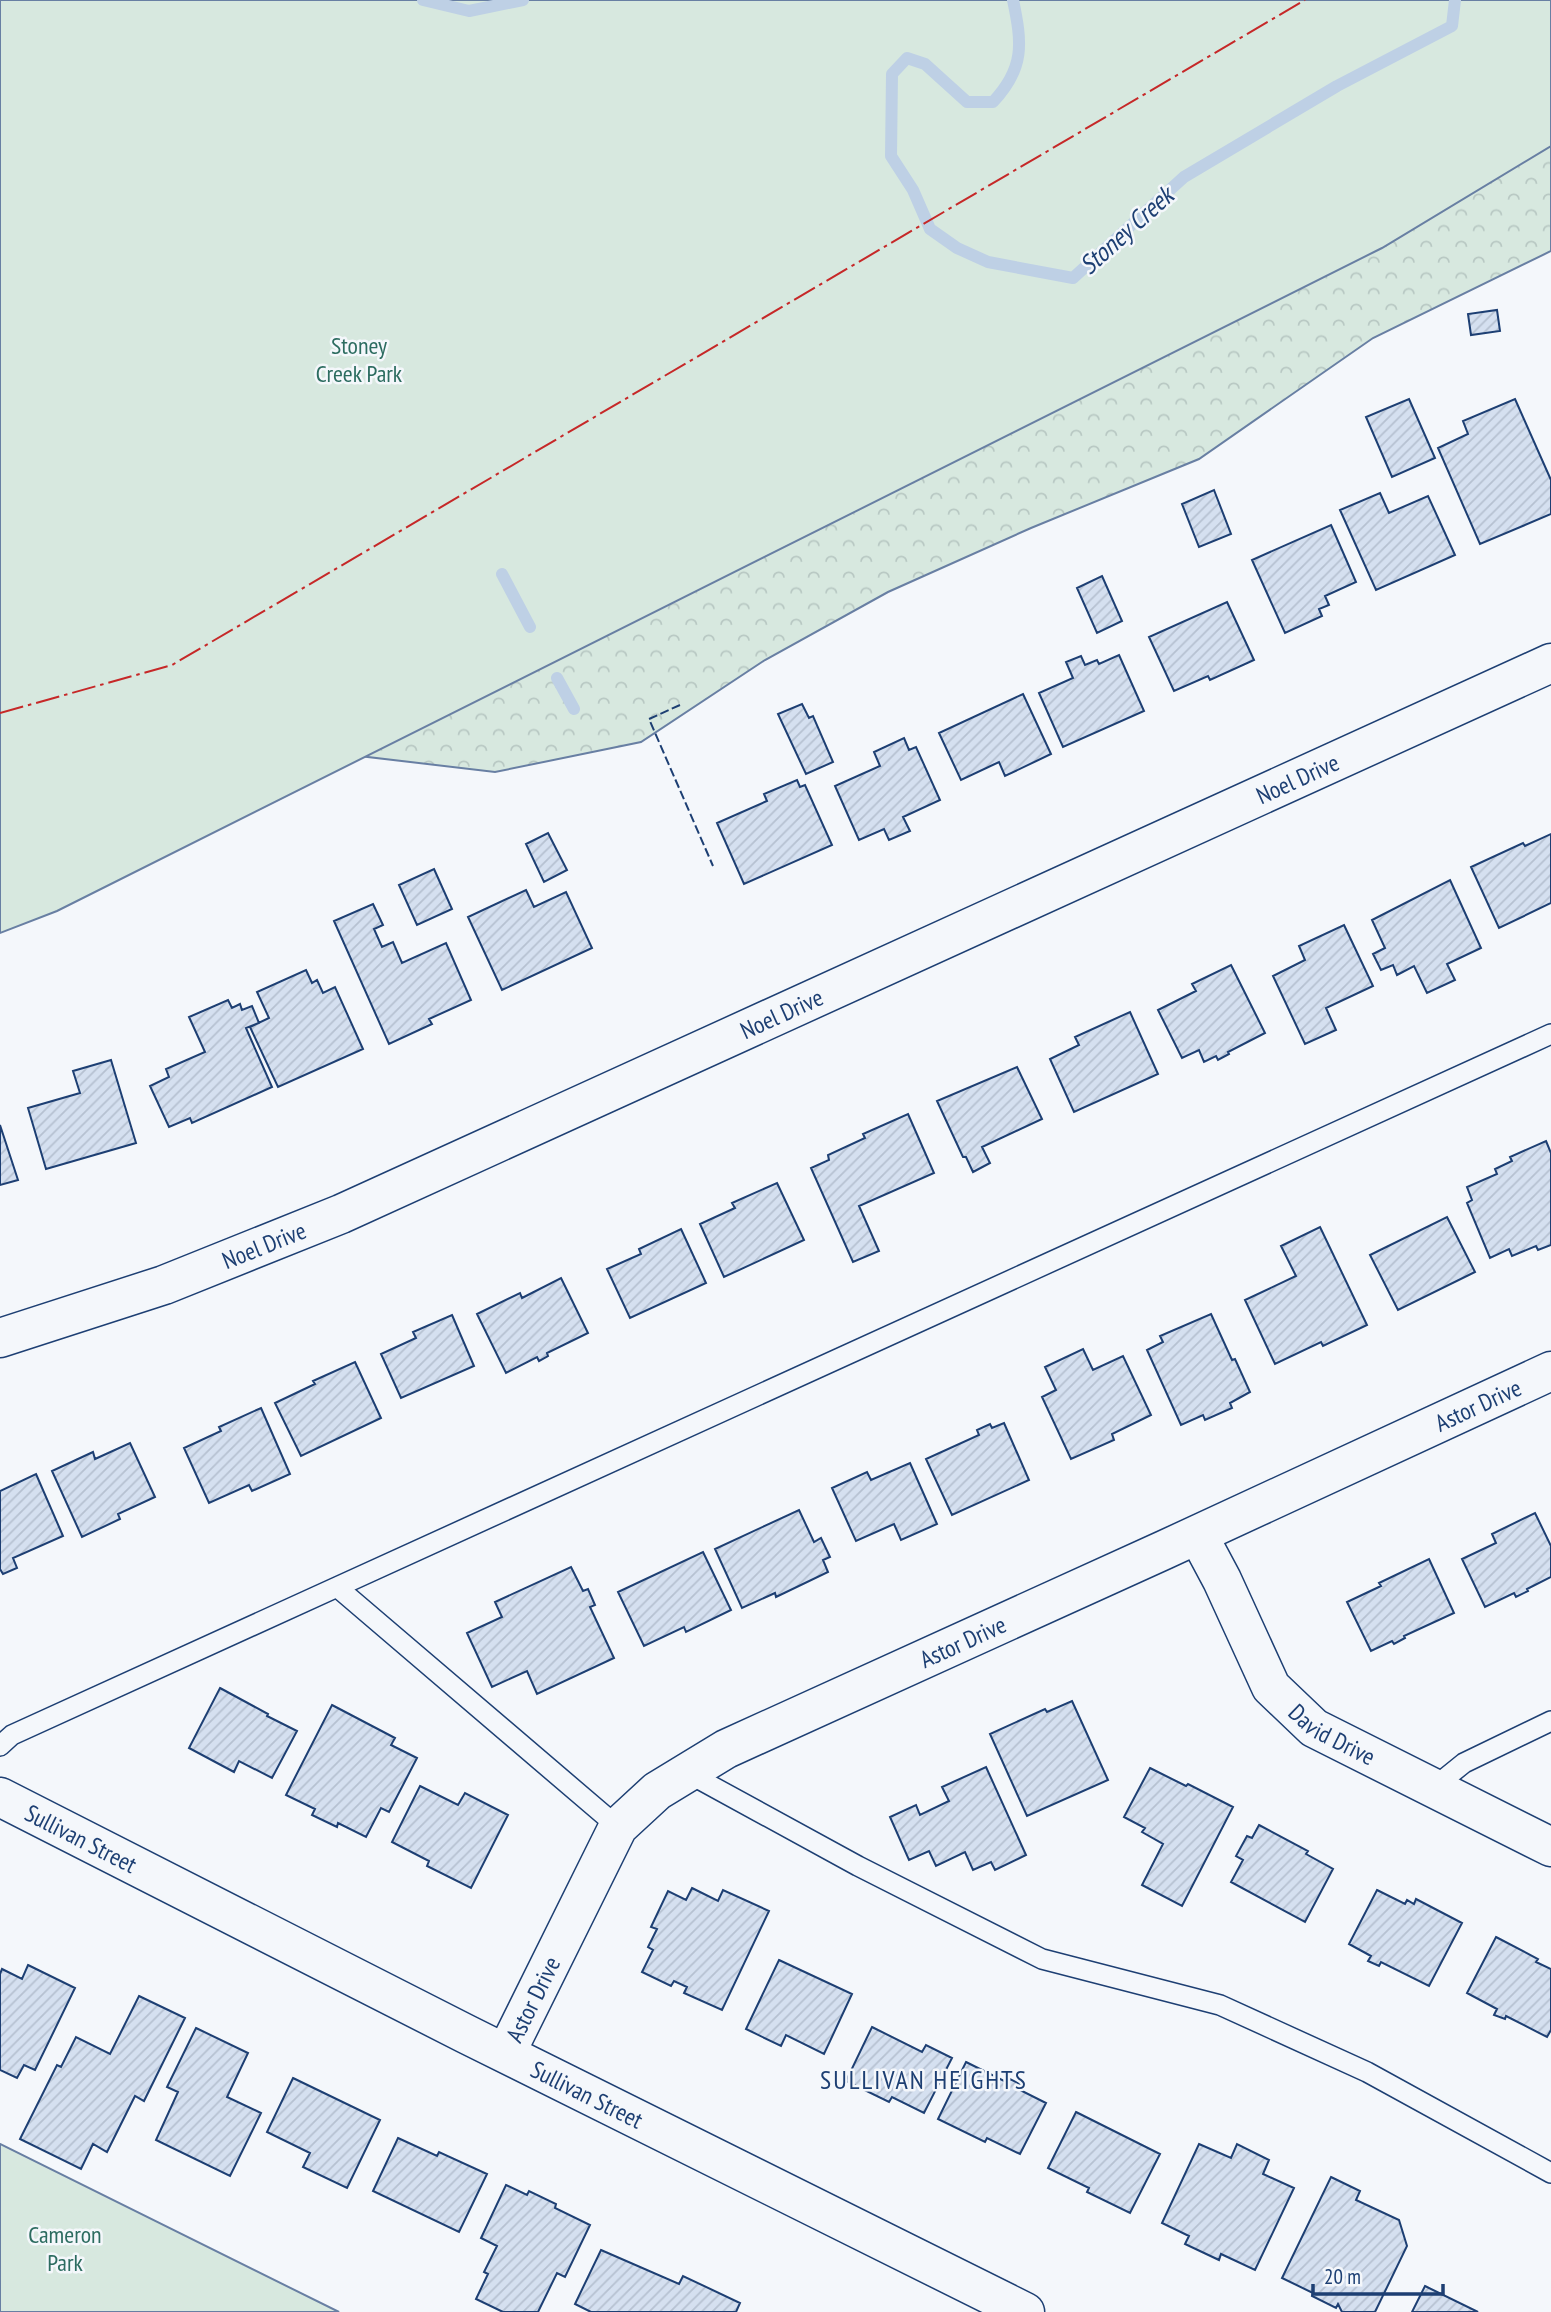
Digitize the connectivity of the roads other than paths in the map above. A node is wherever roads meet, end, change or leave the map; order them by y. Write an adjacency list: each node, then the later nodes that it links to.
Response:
1 (1551, 663): 3 (street, Noel Drive)
2 (1551, 1034): 6 (lane)
3 (0, 1338)
4 (1551, 1371): 5 (street, Astor Drive)
5 (1198, 1535): 9 (street, Astor Drive); 10 (street, David Drive)
6 (337, 1587): 8 (lane); 12 (lane)
7 (1551, 1721): 10 (lane)
8 (0, 1746)
9 (686, 1772): 12 (street, Astor Drive); 15 (lane)
10 (1433, 1788): 13 (street, David Drive)
11 (0, 1797): 14 (street, Sullivan Street)
12 (618, 1827): 14 (street, Astor Drive)
13 (1551, 1847)
14 (506, 2053): 16 (street, Sullivan Street)
15 (1551, 2173)
16 (1025, 2312)

